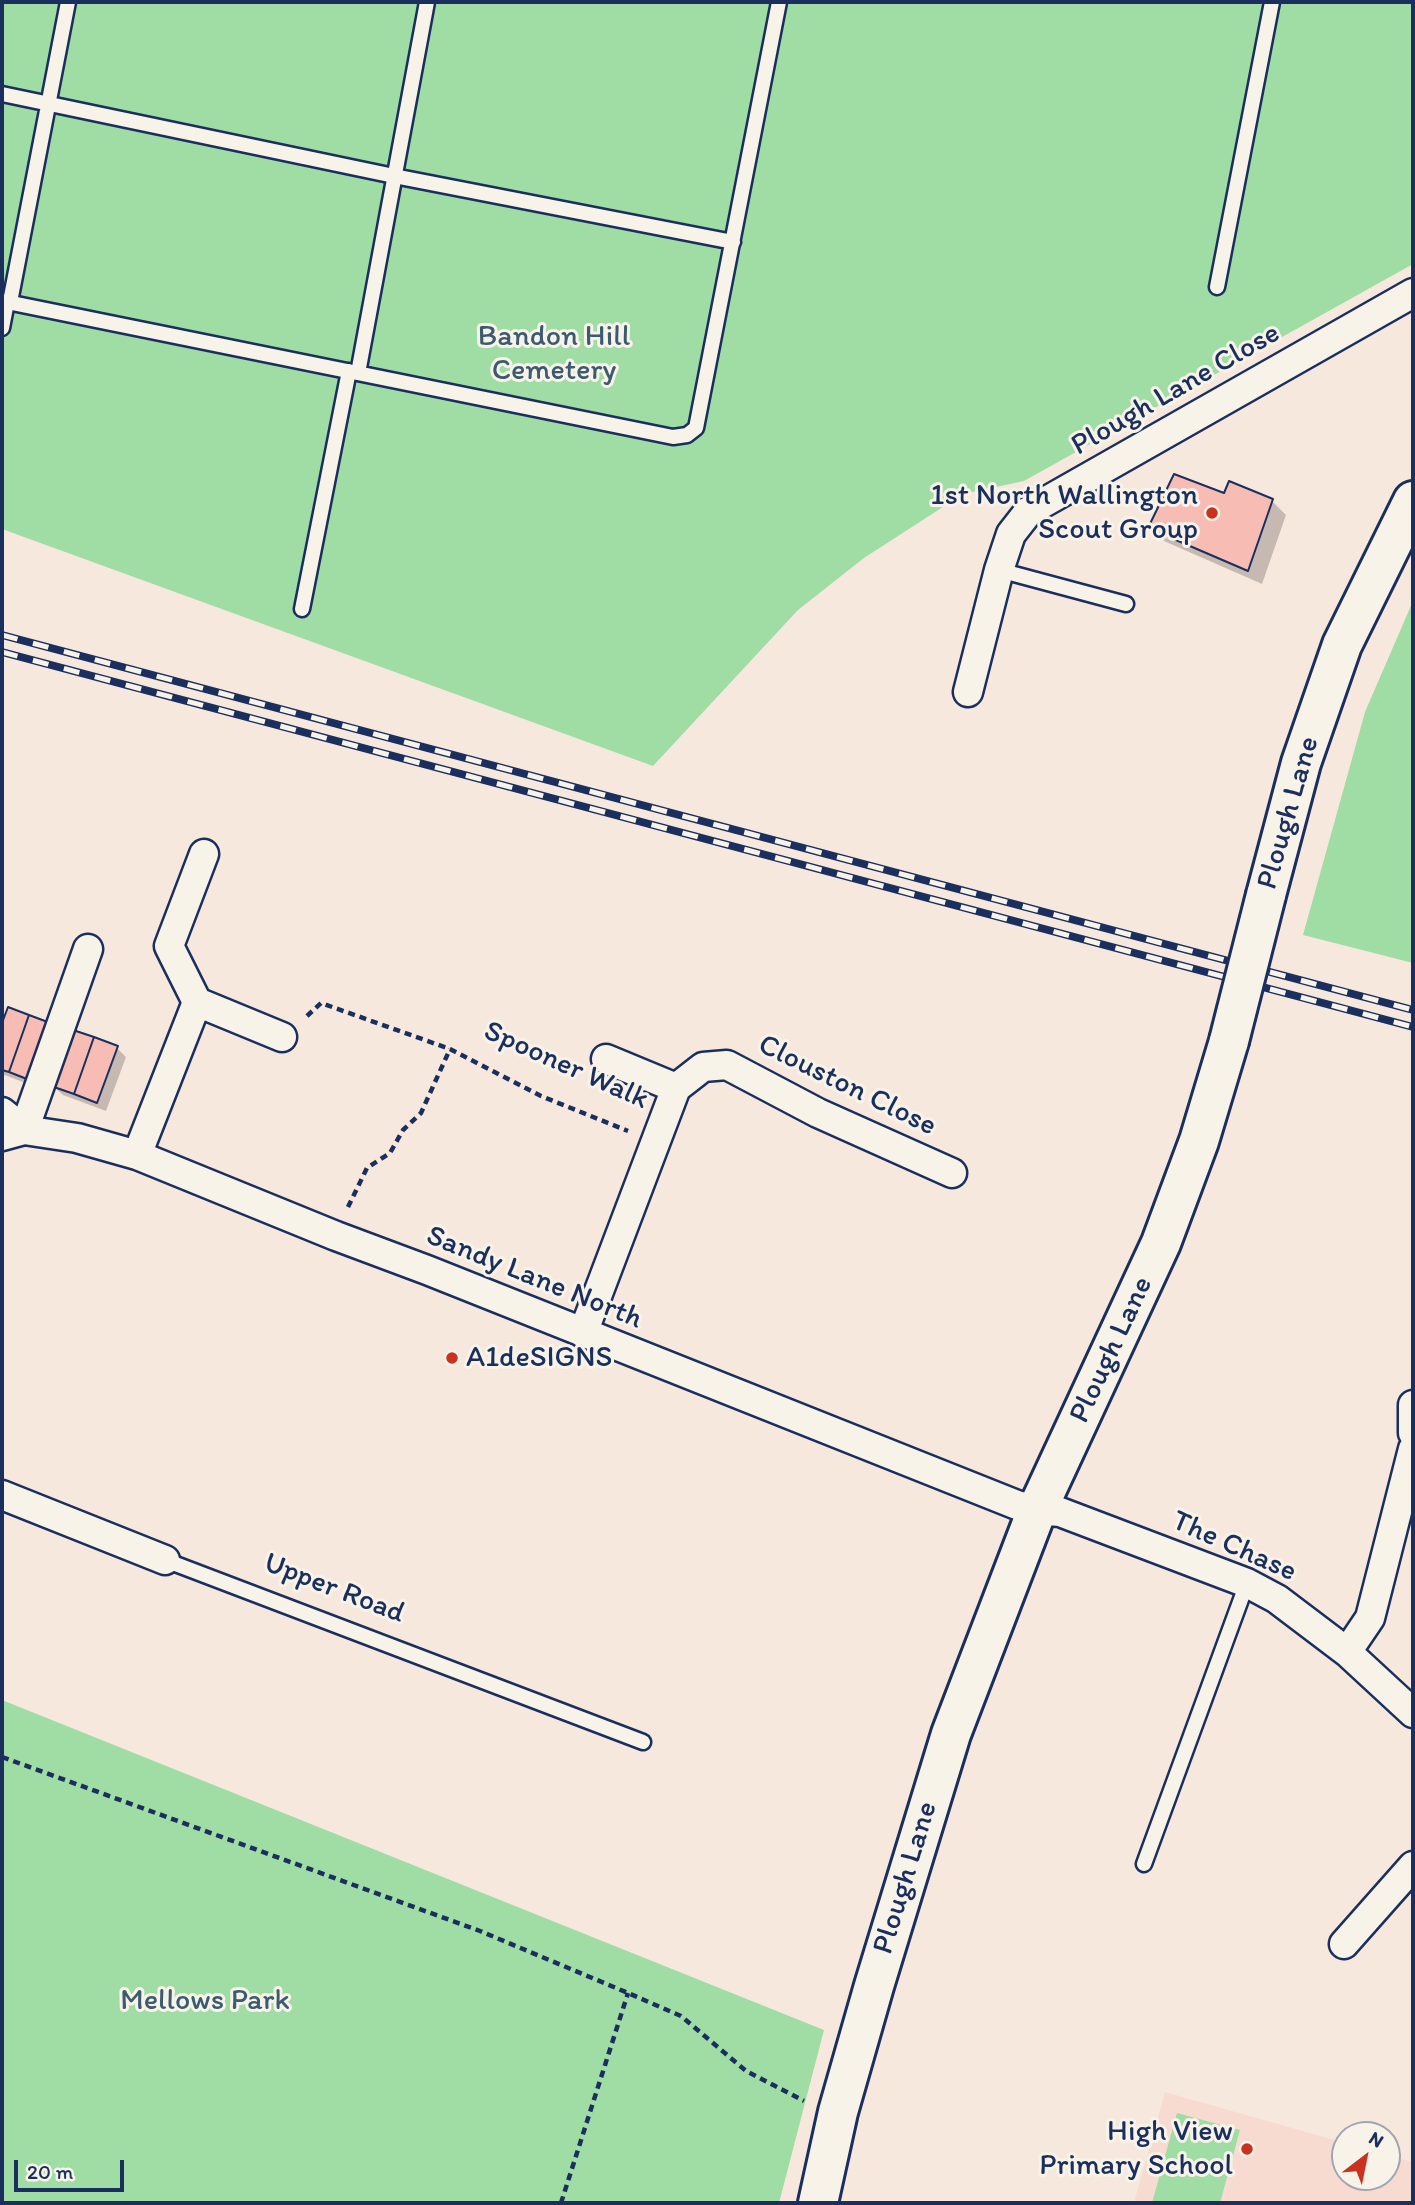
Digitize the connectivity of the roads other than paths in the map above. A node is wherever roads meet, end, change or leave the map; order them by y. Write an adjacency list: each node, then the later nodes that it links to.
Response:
1 (68, 2): 6 (lane)
2 (427, 2): 7 (lane)
3 (779, 2): 8 (lane)
4 (1272, 2): 9 (lane)
5 (2, 94): 6 (lane)
6 (49, 104): 7 (lane); 11 (lane)
7 (394, 176): 8 (lane); 13 (lane)
8 (733, 242): 13 (lane)
9 (1217, 287)
10 (1413, 293): 15 (street, Plough Lane Close)
11 (6, 302): 12 (lane); 13 (lane)
12 (2, 328)
13 (353, 372): 17 (lane)
14 (1413, 500): 34 (main road, Plough Lane, bridge)
15 (999, 570): 16 (lane); 18 (street, Plough Lane Close)
16 (1126, 604)
17 (302, 609)
18 (968, 691)
19 (204, 853): 21 (street)
20 (88, 949): 26 (street)
21 (197, 1002): 22 (street); 27 (street)
22 (282, 1037)
23 (606, 1059): 24 (street)
24 (676, 1088): 28 (street, Clouston Close); 29 (street)
25 (2, 1112): 26 (street)
26 (13, 1133): 27 (street, Sandy Lane North)
27 (137, 1155): 29 (street, Sandy Lane North)
28 (952, 1173)
29 (583, 1333): 34 (street, Sandy Lane North)
30 (1413, 1405): 31 (street)
31 (1413, 1433)
32 (1413, 1449): 37 (street)
33 (2, 1496): 35 (street, Upper Road)
34 (1038, 1510): 36 (street, The Chase); 43 (main road, Plough Lane)
35 (165, 1560): 39 (lane, Upper Road)
36 (1247, 1584): 37 (street, The Chase); 40 (lane)
37 (1347, 1652): 38 (street, The Chase)
38 (1413, 1713)
39 (643, 1742)
40 (1144, 1864)
41 (1413, 1866): 42 (street)
42 (1344, 1944)
43 (818, 2203)

